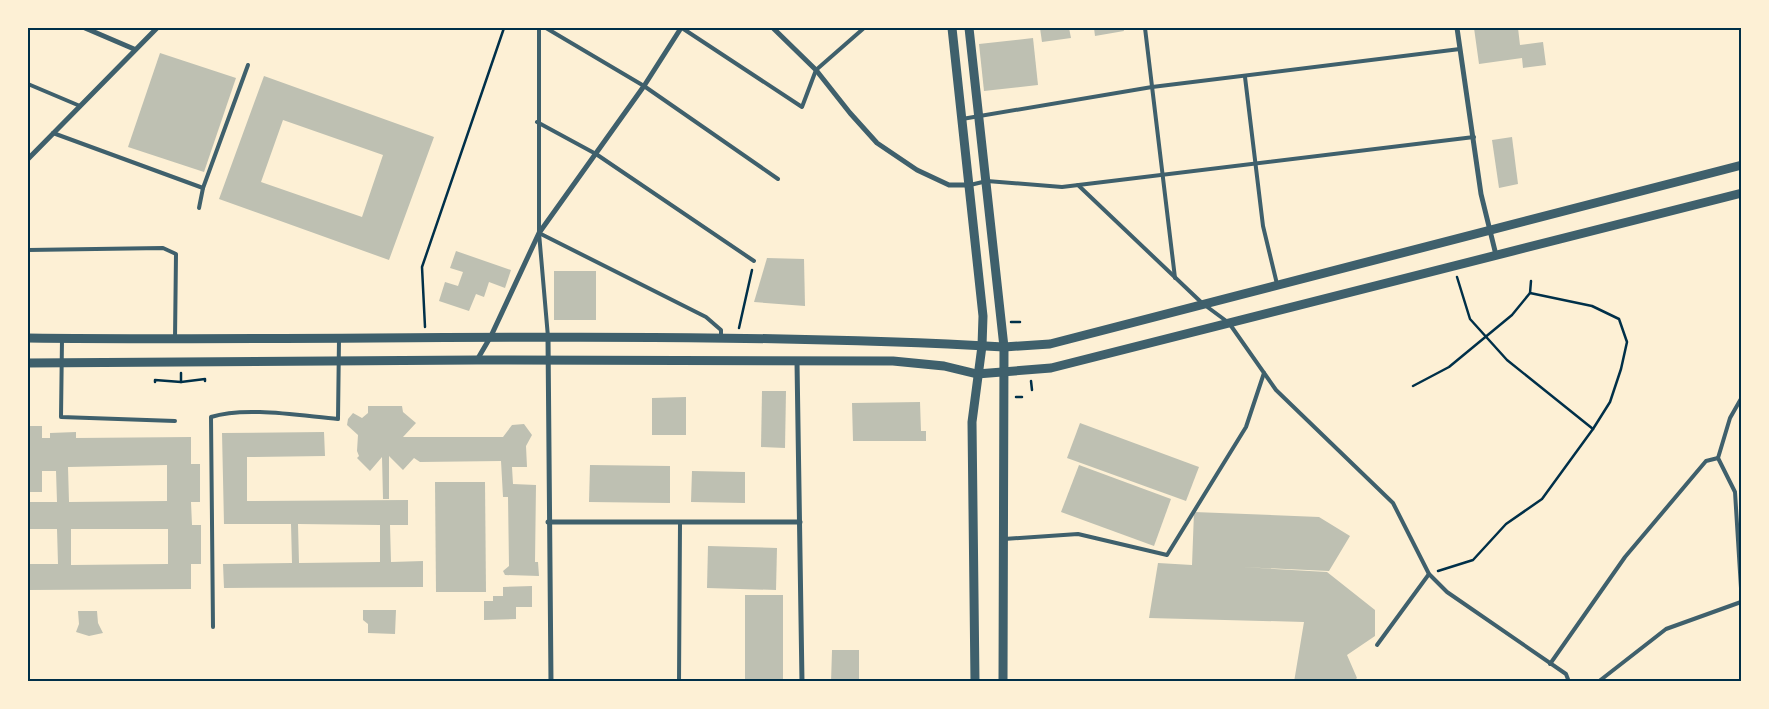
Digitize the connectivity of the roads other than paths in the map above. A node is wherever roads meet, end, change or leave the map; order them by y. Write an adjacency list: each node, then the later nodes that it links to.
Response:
1 (85, 28): 12 (street)
2 (156, 28): 12 (street)
3 (539, 28): 23 (lane)
4 (546, 28): 18 (lane)
5 (682, 28): 15 (lane); 18 (street)
6 (773, 28): 15 (street)
7 (864, 28): 15 (lane)
8 (952, 28): 22 (street)
9 (969, 28): 21 (street)
10 (1145, 28): 19 (lane)
11 (1457, 28): 13 (street)
12 (134, 49): 20 (street)
13 (1460, 49): 16 (lane); 25 (street)
14 (248, 65): 35 (lane)
15 (816, 70): 33 (street)
16 (1245, 77): 19 (lane); 28 (lane)
17 (28, 84): 20 (lane)
18 (644, 86): 26 (street); 31 (lane)
19 (1152, 87): 21 (lane); 30 (lane)
20 (80, 106): 24 (street)
21 (979, 116): 22 (lane); 32 (street)
22 (962, 119): 33 (street)
23 (538, 122): 26 (lane); 39 (lane)
24 (53, 133): 27 (street); 35 (lane)
25 (1474, 137): 28 (lane); 38 (street)
26 (596, 154): 39 (street); 42 (lane)
27 (28, 156)
28 (1256, 164): 30 (lane); 44 (lane)
29 (1742, 165): 38 (street)
30 (1163, 175): 34 (lane); 43 (lane)
31 (778, 179)
32 (987, 181): 33 (lane); 34 (lane); 55 (street)
33 (970, 185): 54 (street)
34 (1078, 185): 43 (lane)
35 (203, 188): 37 (lane)
36 (1742, 193): 41 (street)
37 (199, 208)
38 (1489, 230): 41 (street); 44 (street)
39 (539, 233): 47 (street); 48 (lane); 51 (lane)
40 (28, 250): 53 (lane)
41 (1496, 255): 46 (street)
42 (754, 261)
43 (1176, 278): 45 (lane)
44 (1277, 284): 45 (street)
45 (1202, 303): 46 (lane); 55 (street)
46 (1229, 323): 62 (lane); 64 (street)
47 (491, 336): 48 (street); 50 (street); 56 (street)
48 (548, 337): 51 (street); 57 (street)
49 (28, 338): 52 (street)
50 (340, 338): 53 (street); 58 (lane)
51 (722, 338): 54 (street)
52 (62, 339): 53 (street); 59 (lane)
53 (175, 339)
54 (982, 346): 55 (street); 63 (street)
55 (1004, 347): 64 (street)
56 (477, 360): 57 (street); 58 (street)
57 (548, 360): 60 (street); 68 (street)
58 (339, 361): 59 (street); 74 (lane)
59 (61, 362): 61 (street); 66 (lane)
60 (797, 362): 63 (street); 70 (street)
61 (28, 363)
62 (1264, 373): 71 (lane); 72 (lane)
63 (977, 374): 64 (street); 80 (street)
64 (1004, 374): 71 (street)
65 (1742, 397): 67 (lane)
66 (175, 421)
67 (1718, 458): 73 (lane); 76 (lane)
68 (548, 522): 69 (street); 77 (street)
69 (680, 522): 70 (street); 78 (lane)
70 (800, 522): 79 (street)
71 (1004, 538): 81 (street)
72 (1429, 574): 75 (lane); 76 (lane)
73 (1741, 603): 83 (lane)
74 (212, 627)
75 (1377, 645)
76 (1550, 664): 82 (lane)
77 (551, 682)
78 (680, 682)
79 (802, 682)
80 (975, 682)
81 (1003, 682)
82 (1569, 682)
83 (1598, 682)

